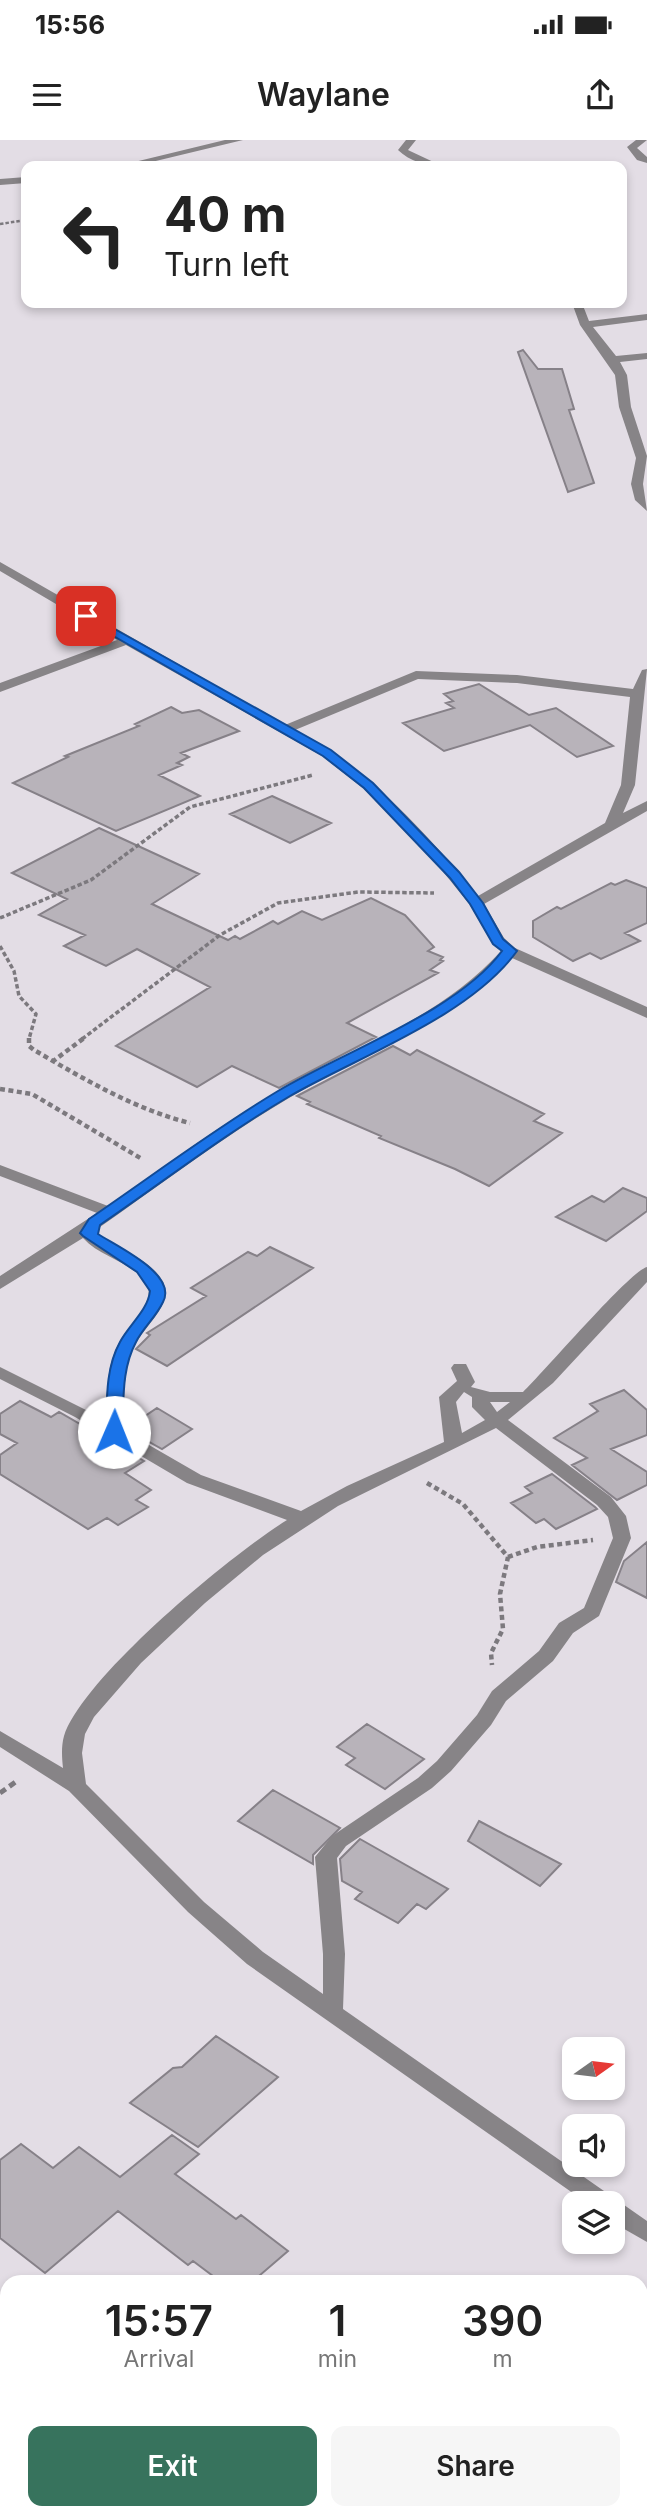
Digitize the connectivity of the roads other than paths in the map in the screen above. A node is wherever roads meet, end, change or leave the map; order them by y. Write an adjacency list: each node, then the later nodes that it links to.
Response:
1 (182, 140): 5 (street)
2 (238, 140): 5 (street)
3 (410, 140): 8 (street)
4 (642, 140): 6 (street)
5 (197, 149): 7 (street)
6 (647, 160)
7 (145, 161)
8 (430, 161)
9 (21, 180): 10 (street)
10 (0, 182)
11 (580, 308): 13 (street)
12 (647, 317): 13 (street)
13 (585, 325): 15 (street)
14 (647, 356): 15 (street)
15 (614, 360): 16 (street)
16 (647, 507)
17 (0, 566): 18 (street)
18 (126, 641): 20 (street); 22 (street)
19 (647, 673): 21 (street)
20 (0, 688)
21 (637, 694): 22 (street); 24 (street)
22 (284, 730): 25 (street)
23 (647, 805): 24 (street)
24 (612, 823): 25 (street)
25 (473, 899): 26 (street)
26 (510, 951): 27 (street); 29 (street)
27 (647, 1013)
28 (0, 1170): 29 (street)
29 (101, 1217): 31 (street); 38 (street)
30 (647, 1272): 36 (street)
31 (0, 1284)
32 (460, 1367): 34 (street)
33 (0, 1372): 38 (street)
34 (464, 1387): 35 (street); 39 (street)
35 (481, 1395): 36 (street); 37 (street)
36 (528, 1397): 37 (street)
37 (496, 1420): 39 (street); 43 (street)
38 (114, 1432): 40 (street)
39 (453, 1443): 40 (street)
40 (303, 1519): 42 (street)
41 (0, 1738): 42 (street)
42 (76, 1786): 43 (street)
43 (332, 2013): 44 (street)
44 (587, 2191)
45 (625, 2218): 46 (street)
46 (647, 2233)

